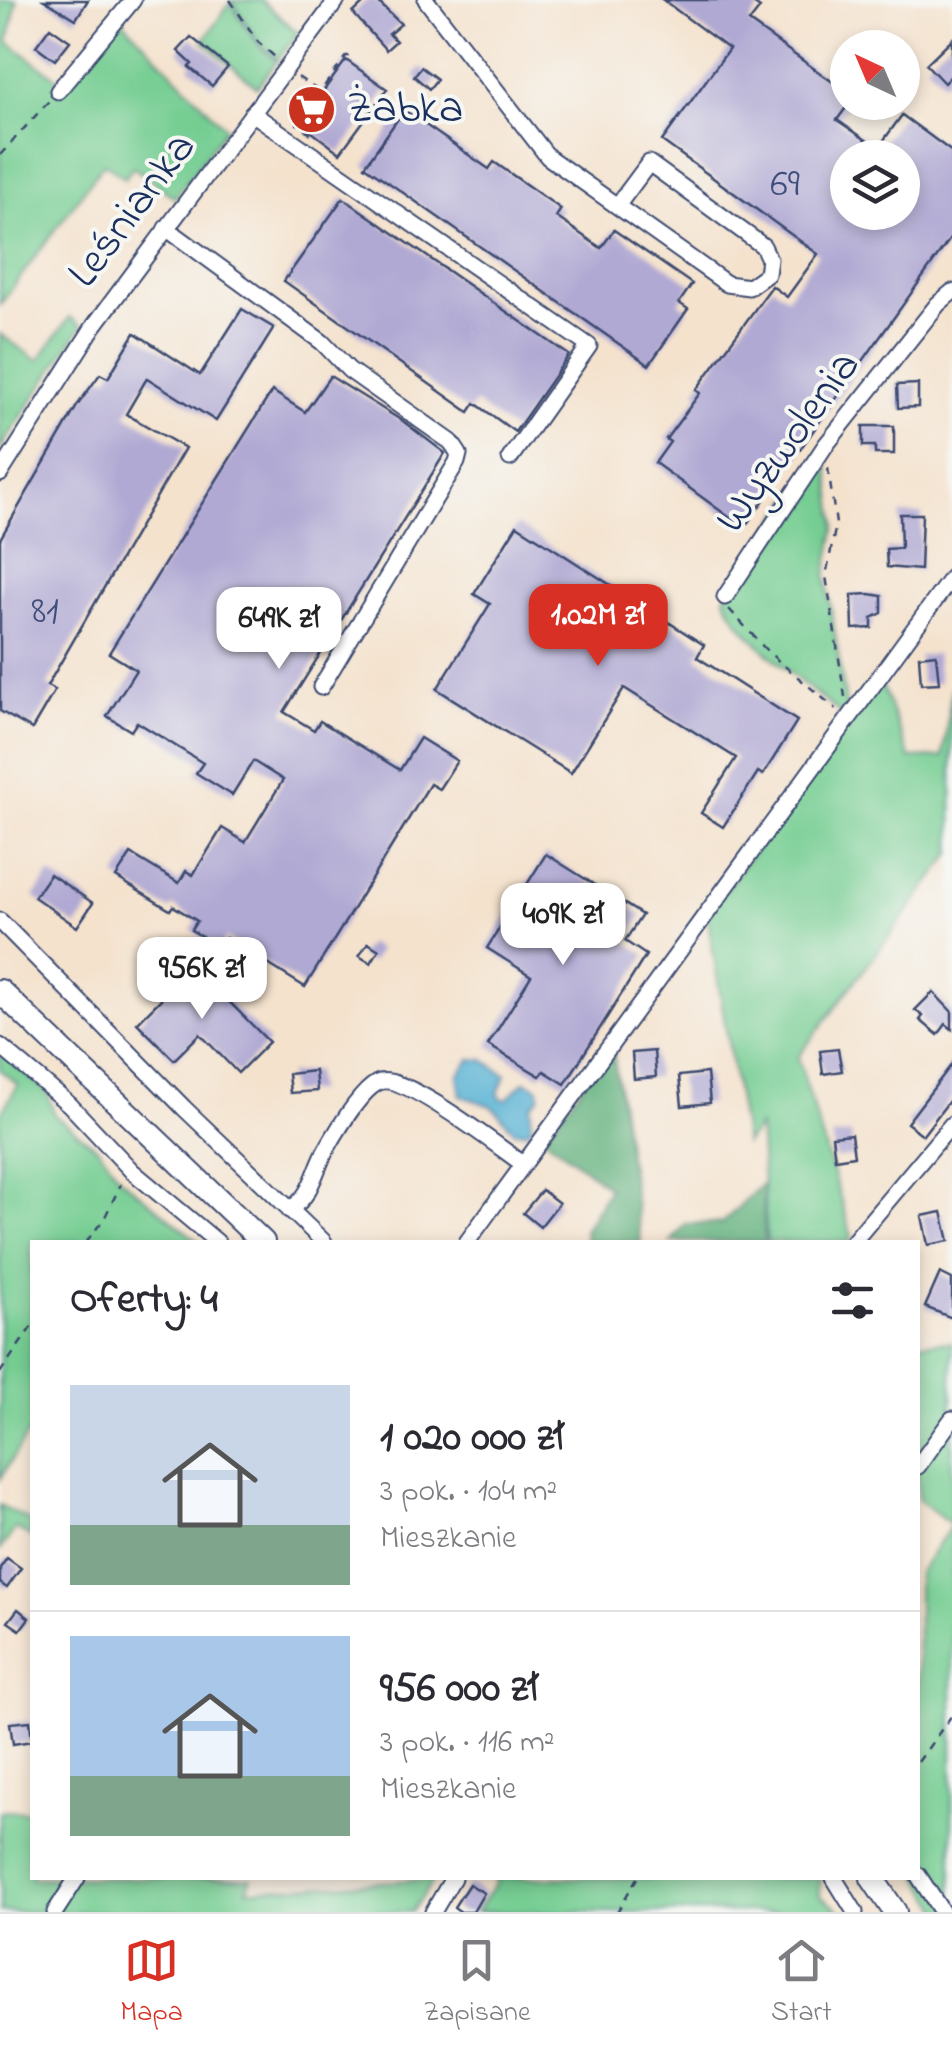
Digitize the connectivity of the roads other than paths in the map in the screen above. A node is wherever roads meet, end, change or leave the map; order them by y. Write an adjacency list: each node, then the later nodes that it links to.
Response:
1 (132, 0): 4 (street)
2 (337, 0): 5 (street, Leśnianka)
3 (426, 0): 6 (street)
4 (58, 91)
5 (252, 112): 7 (street, Leśnianka); 9 (street)
6 (617, 206): 6 (street)
7 (166, 228): 10 (street, Leśnianka); 13 (street)
8 (952, 292): 12 (street, Wyzwolenia)
9 (510, 458)
10 (0, 474)
11 (952, 577): 18 (street)
12 (726, 597)
13 (321, 687)
14 (0, 920): 19 (street)
15 (0, 991): 21 (highway)
16 (0, 1046): 20 (street)
17 (952, 1124): 24 (street)
18 (524, 1164): 19 (street); 23 (street)
19 (289, 1210): 22 (street)
20 (216, 1240)
21 (262, 1240)
22 (322, 1240)
23 (467, 1240)
24 (855, 1240)
25 (952, 1419): 26 (street)
26 (920, 1463)
27 (920, 1877): 36 (street)
28 (72, 1880): 32 (street)
29 (453, 1880): 33 (street)
30 (835, 1880): 34 (street)
31 (873, 1880): 35 (highway)
32 (54, 1912)
33 (433, 1912)
34 (854, 1912)
35 (895, 1912)
36 (942, 1912)

